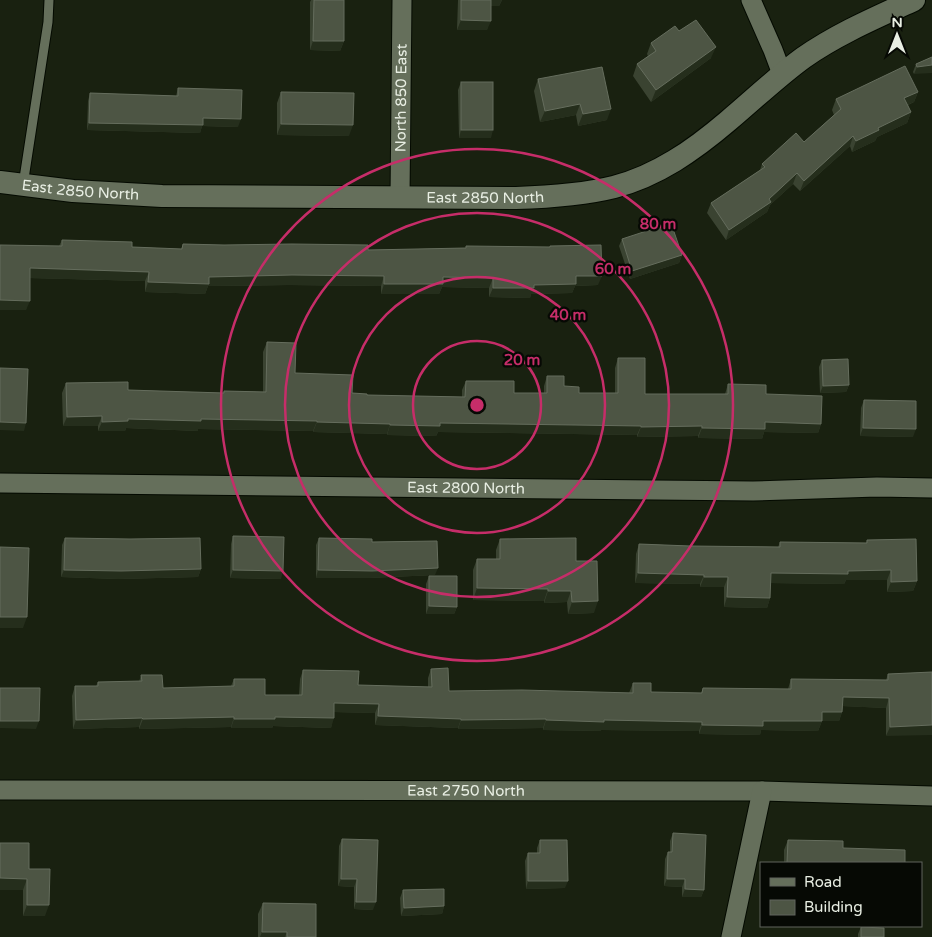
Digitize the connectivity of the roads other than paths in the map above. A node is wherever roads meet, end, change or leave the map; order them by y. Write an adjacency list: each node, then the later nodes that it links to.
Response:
1 (49, 0): 7 (lane)
2 (402, 0): 8 (street, North 850 East)
3 (751, 0): 5 (street)
4 (914, 0): 5 (street, East 2850 North)
5 (782, 74): 8 (street, East 2850 North)
6 (0, 182): 7 (street, East 2850 North)
7 (22, 186): 8 (street, East 2850 North)
8 (400, 197)
9 (0, 483): 10 (street, East 2800 North)
10 (932, 488)
11 (0, 790): 12 (street, East 2750 North)
12 (762, 791): 13 (street, East 2750 North); 14 (street)
13 (932, 796)
14 (731, 937)

